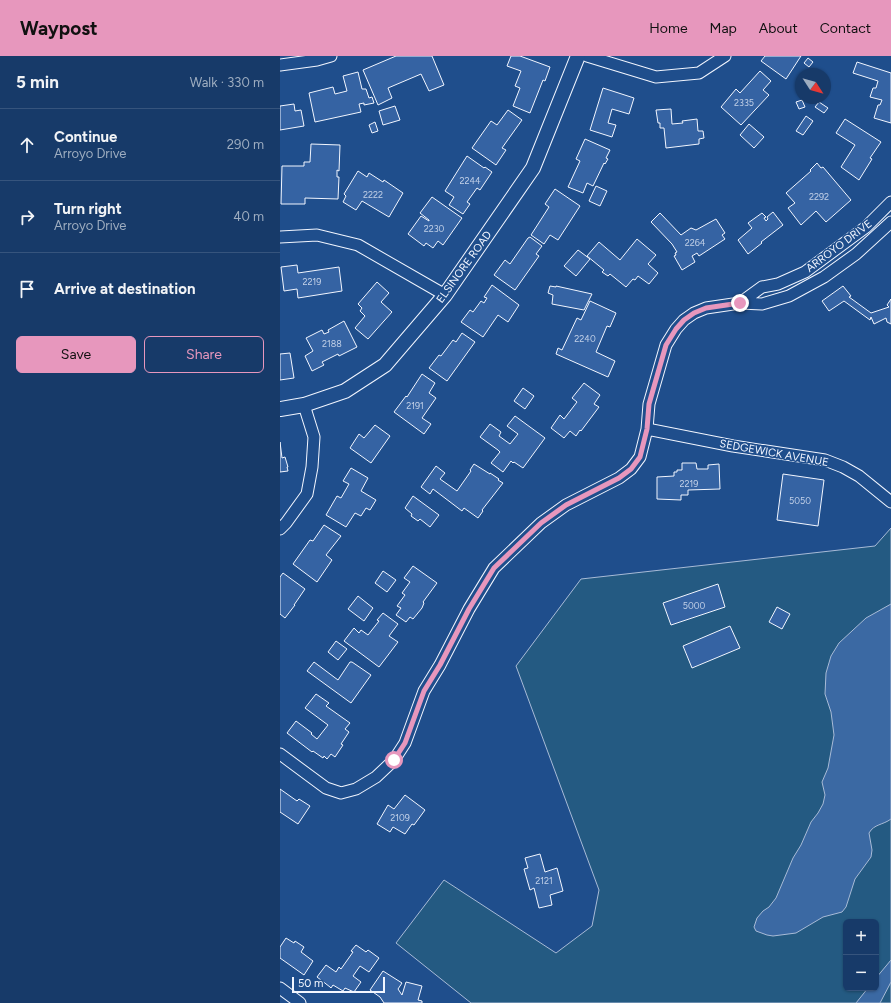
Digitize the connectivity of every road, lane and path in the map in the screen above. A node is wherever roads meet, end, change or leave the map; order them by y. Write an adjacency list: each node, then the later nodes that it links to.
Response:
1 (331, 56): 5 (street)
2 (578, 56): 10 (street, ELSINORE ROAD)
3 (587, 56): 4 (street)
4 (725, 56)
5 (316, 58): 6 (street)
6 (280, 65)
7 (891, 202): 11 (street, ARROYO DRIVE)
8 (891, 222): 11 (street, ARROYO DRIVE)
9 (280, 237): 10 (street)
10 (445, 295): 12 (street, ELSINORE ROAD)
11 (740, 303): 14 (street, ARROYO DRIVE)
12 (304, 405): 13 (street, ELSINORE ROAD); 16 (street)
13 (280, 409)
14 (647, 429): 15 (street, SEDGEWICK AVENUE); 17 (street, ARROYO DRIVE)
15 (891, 502)
16 (280, 528)
17 (280, 754)
18 (280, 988): 19 (street)
19 (300, 1003)

